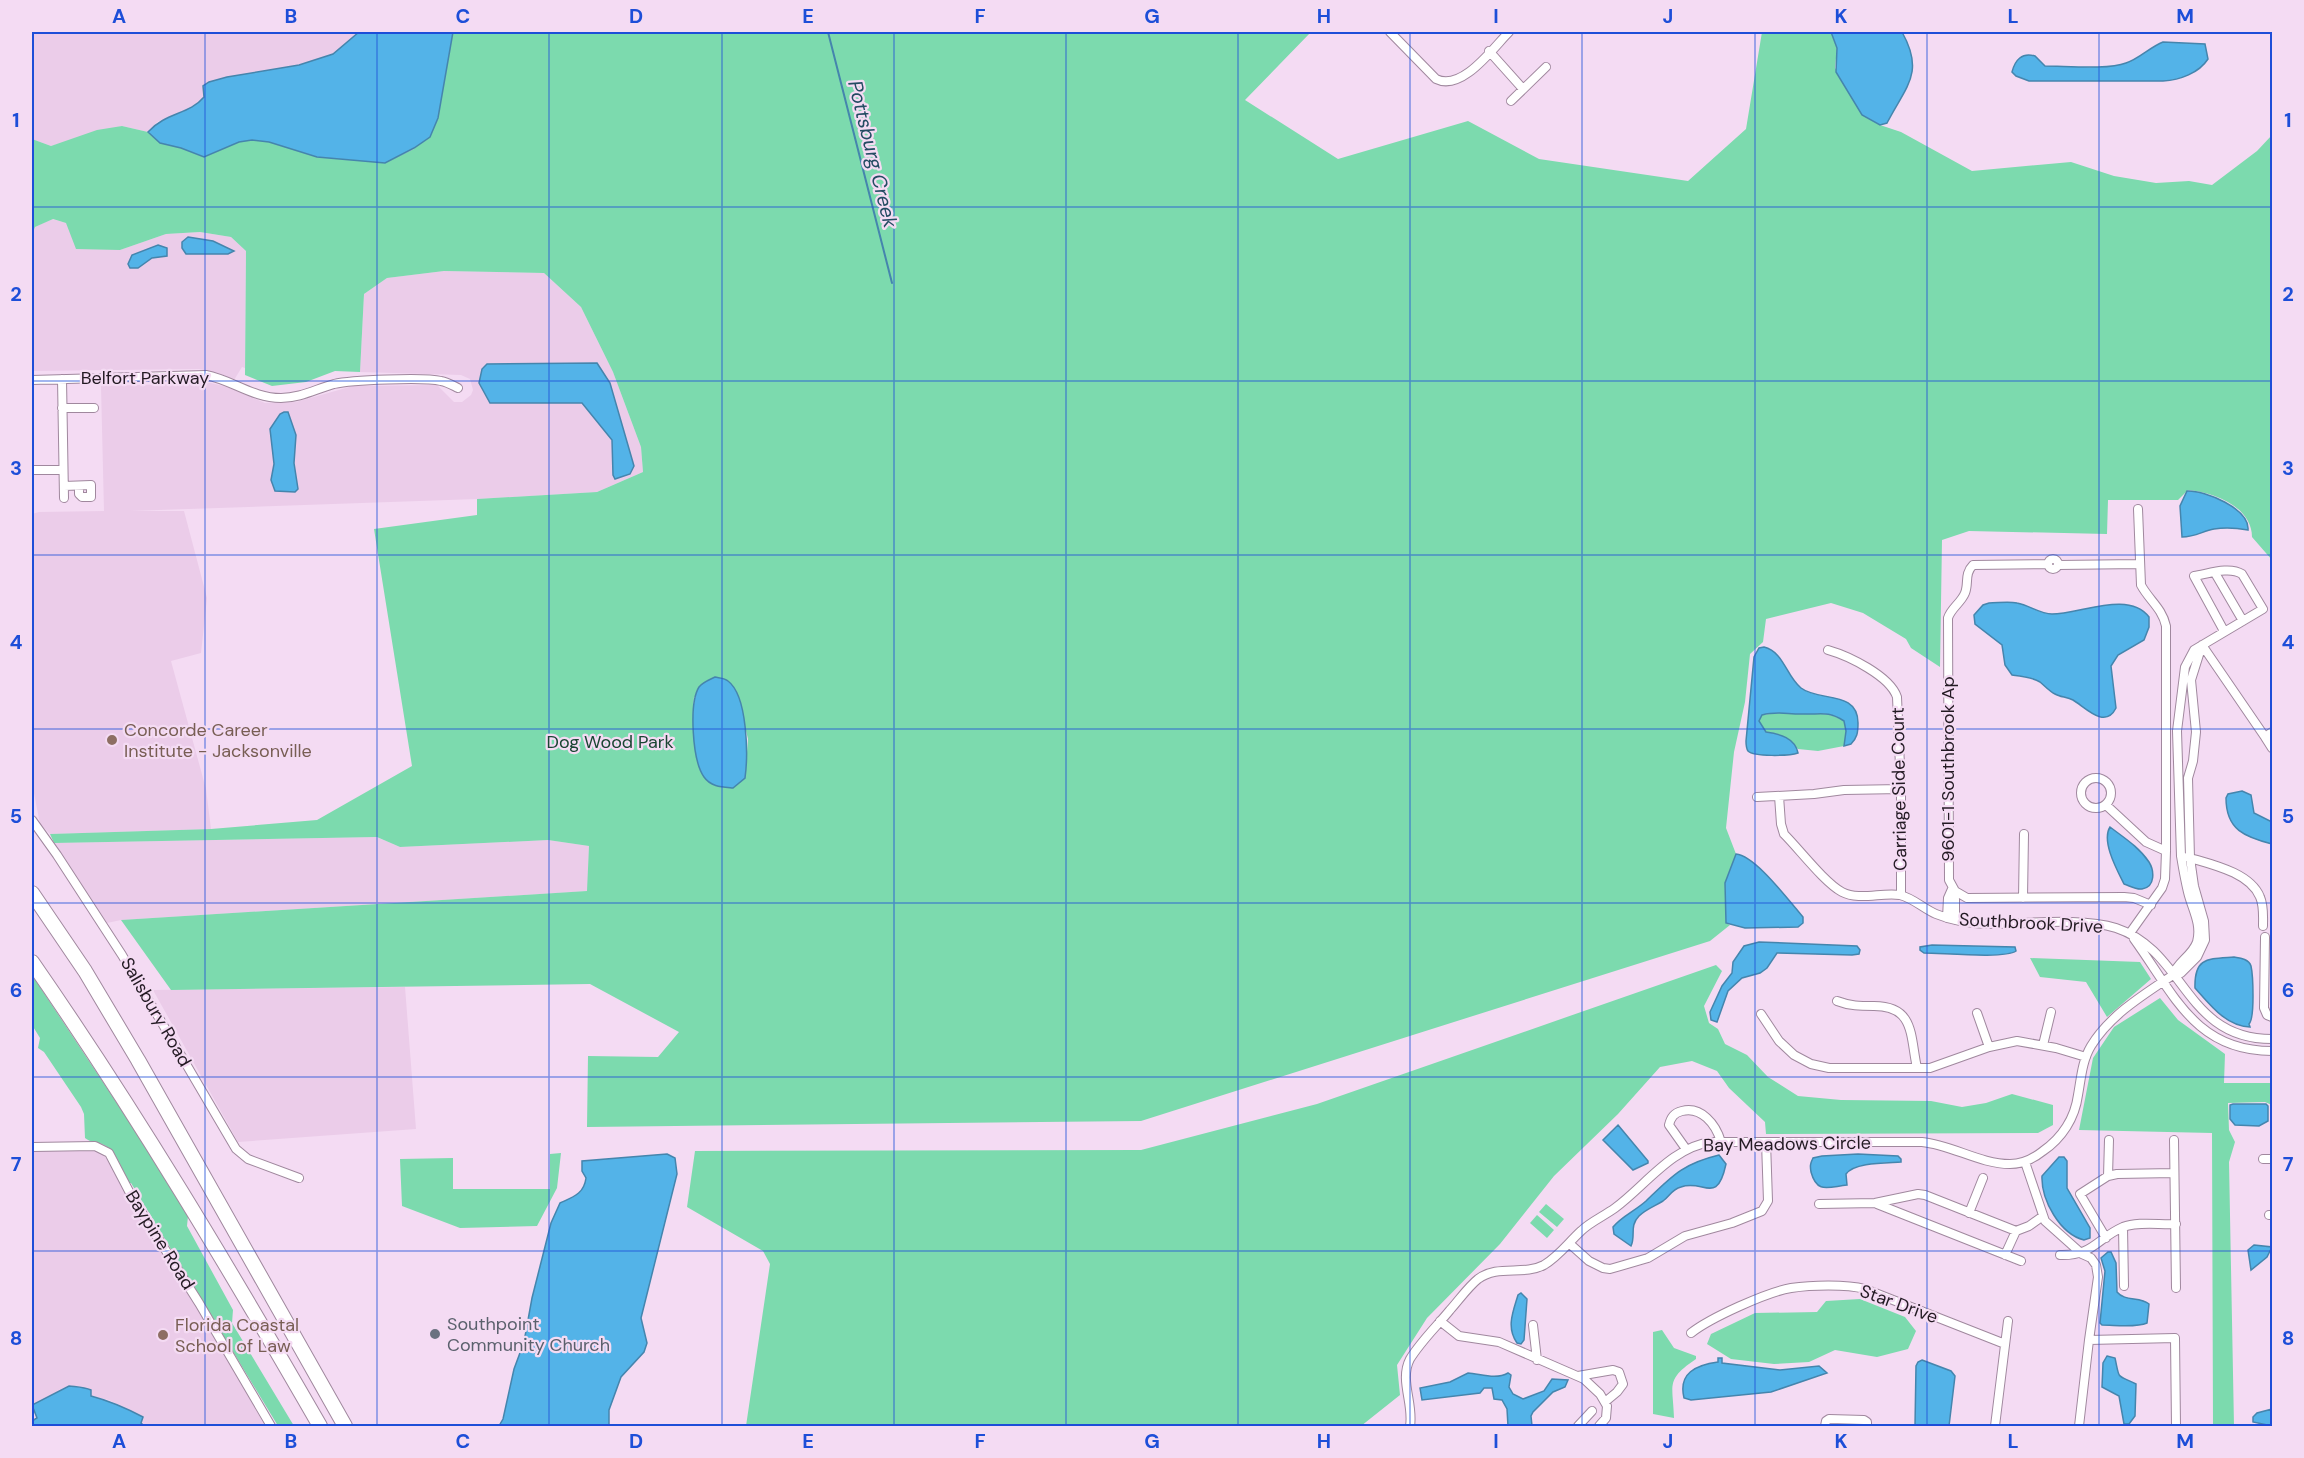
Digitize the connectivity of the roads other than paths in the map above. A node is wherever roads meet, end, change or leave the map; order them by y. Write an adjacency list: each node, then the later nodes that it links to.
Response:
1 (1390, 32): 3 (street)
2 (1509, 32): 3 (street)
3 (1489, 51): 5 (street)
4 (1546, 67): 5 (street)
5 (1523, 88): 6 (street)
6 (1511, 101)
7 (34, 379): 8 (street, Belfort Parkway)
8 (62, 379): 9 (street, Belfort Parkway); 10 (street)
9 (458, 388)
10 (62, 408): 11 (street); 12 (street)
11 (94, 408)
12 (63, 470): 13 (street); 14 (street)
13 (32, 471)
14 (64, 486): 15 (street); 16 (street)
15 (79, 486)
16 (64, 498)
17 (2138, 509): 18 (street)
18 (2139, 564): 34 (street); 36 (street, 9601-1 Southbrook Ap)
19 (2215, 573): 20 (street); 20 (street); 21 (street)
20 (2243, 621): 21 (street)
21 (2224, 631): 22 (street)
22 (2202, 645): 24 (street); 25 (street); 26 (street)
23 (1828, 650): 28 (street, Carriage Side Court)
24 (2180, 710): 25 (street); 35 (street)
25 (2193, 710): 35 (street)
26 (2269, 734): 27 (street)
27 (2272, 748)
28 (1901, 789): 29 (street); 38 (street, Carriage Side Court)
29 (1779, 796): 30 (street); 38 (street, Southbrook Drive)
30 (1757, 797)
31 (2106, 805): 31 (street); 34 (street)
32 (32, 820): 70 (street, Salisbury Road)
33 (2024, 834): 39 (street)
34 (2166, 851): 40 (street)
35 (2185, 857): 42 (street); 46 (street)
36 (1952, 888): 39 (street, 9601-1 Southbrook Ap); 41 (street)
37 (32, 893): 99 (highway)
38 (1901, 895): 41 (street, Southbrook Drive)
39 (2023, 898): 40 (street, 9601-1 Southbrook Ap)
40 (2151, 905): 43 (street)
41 (1951, 919): 43 (street, Southbrook Drive)
42 (2263, 926)
43 (2130, 933): 46 (street, Southbrook Drive); 47 (street)
44 (2265, 937): 52 (street)
45 (32, 962): 98 (highway)
46 (2173, 975): 47 (street); 53 (street, Southbrook Drive)
47 (2164, 981): 56 (street); 57 (street)
48 (1837, 1001): 58 (street)
49 (2051, 1012): 54 (street)
50 (1977, 1013): 55 (street)
51 (1761, 1014): 58 (street)
52 (2272, 1017)
53 (2269, 1039): 56 (street)
54 (2043, 1045): 55 (street); 57 (street)
55 (1989, 1047): 58 (street)
56 (2269, 1051)
57 (2086, 1057): 67 (street)
58 (1917, 1068)
59 (2109, 1140): 69 (street)
60 (2174, 1140): 68 (street)
61 (1721, 1142): 62 (street, Bay Meadows Circle); 64 (street, Bay Meadows Circle); 64 (street)
62 (1766, 1142): 67 (street, Bay Meadows Circle); 80 (street)
63 (32, 1147): 97 (street, Baypine Road)
64 (1686, 1149): 80 (street, Bay Meadows Circle)
65 (2263, 1158): 66 (street)
66 (2272, 1159)
67 (2025, 1162): 75 (street)
68 (2174, 1173): 69 (street); 76 (street)
69 (2108, 1176): 79 (street)
70 (299, 1178)
71 (1983, 1178): 74 (street)
72 (1875, 1203): 73 (street); 74 (street); 82 (street)
73 (1819, 1204)
74 (1970, 1213): 78 (street)
75 (2043, 1216): 78 (street); 81 (street)
76 (2176, 1224): 77 (street); 86 (street)
77 (2123, 1227): 79 (street); 85 (street)
78 (2016, 1231): 82 (street)
79 (2106, 1238): 81 (street)
80 (1569, 1244): 87 (street, Bay Meadows Circle)
81 (2082, 1254): 83 (street); 91 (street)
82 (2005, 1255): 84 (street)
83 (2060, 1255)
84 (2021, 1261)
85 (2124, 1286)
86 (2176, 1288)
87 (1440, 1321): 93 (street); 100 (street, Bay Meadows Circle)
88 (2008, 1321): 92 (street)
89 (1533, 1325): 93 (street)
90 (1691, 1333): 92 (street, Star Drive)
91 (2090, 1340): 106 (street); 107 (street)
92 (2005, 1344): 105 (street)
93 (1537, 1360): 94 (street)
94 (1577, 1376): 95 (street); 95 (street)
95 (1605, 1402): 102 (street)
96 (1592, 1411): 101 (street)
97 (271, 1426)
98 (320, 1426)
99 (345, 1426)
100 (1410, 1426)
101 (1578, 1426)
102 (1599, 1426)
103 (1825, 1426): 104 (street)
104 (1867, 1426)
105 (1995, 1426)
106 (2079, 1426)
107 (2176, 1426)

